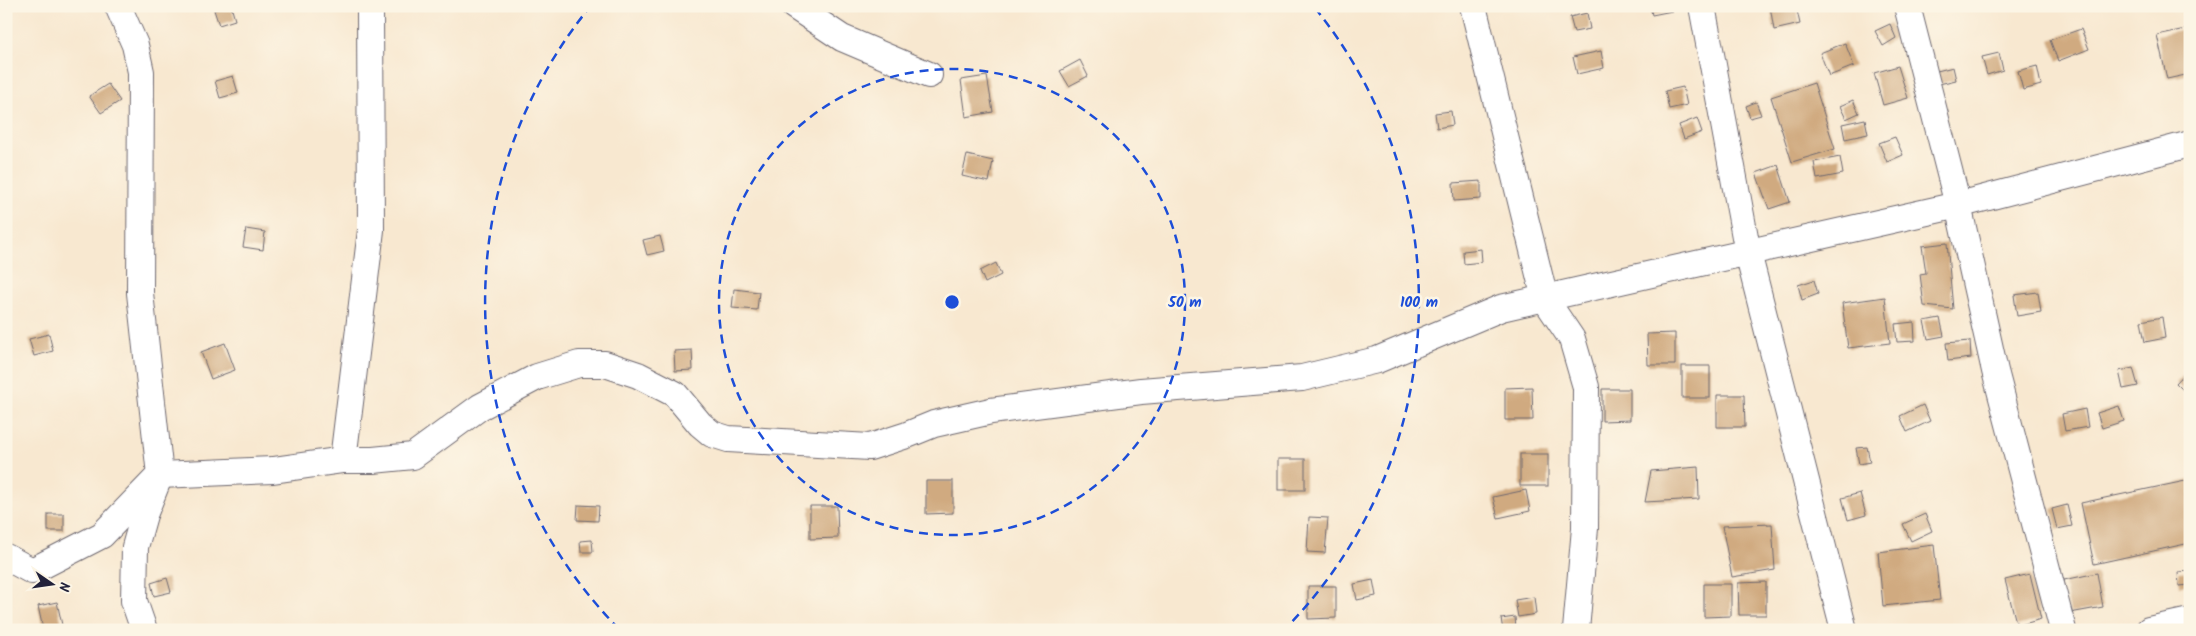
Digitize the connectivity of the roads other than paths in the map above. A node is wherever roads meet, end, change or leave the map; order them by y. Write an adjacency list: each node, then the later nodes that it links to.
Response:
1 (118, 6): 13 (street)
2 (370, 6): 12 (street)
3 (794, 6): 7 (street)
4 (1473, 6): 11 (street)
5 (1702, 6): 10 (street)
6 (1907, 6): 9 (street)
7 (929, 75)
8 (2190, 144): 9 (street)
9 (1958, 205): 10 (street); 19 (street)
10 (1748, 253): 11 (street); 18 (street)
11 (1545, 300): 12 (street); 17 (street)
12 (343, 460): 13 (street)
13 (160, 475): 14 (street); 16 (street)
14 (6, 557)
15 (2190, 621): 20 (street)
16 (144, 630)
17 (1576, 630)
18 (1844, 630)
19 (2063, 630)
20 (2149, 630)

